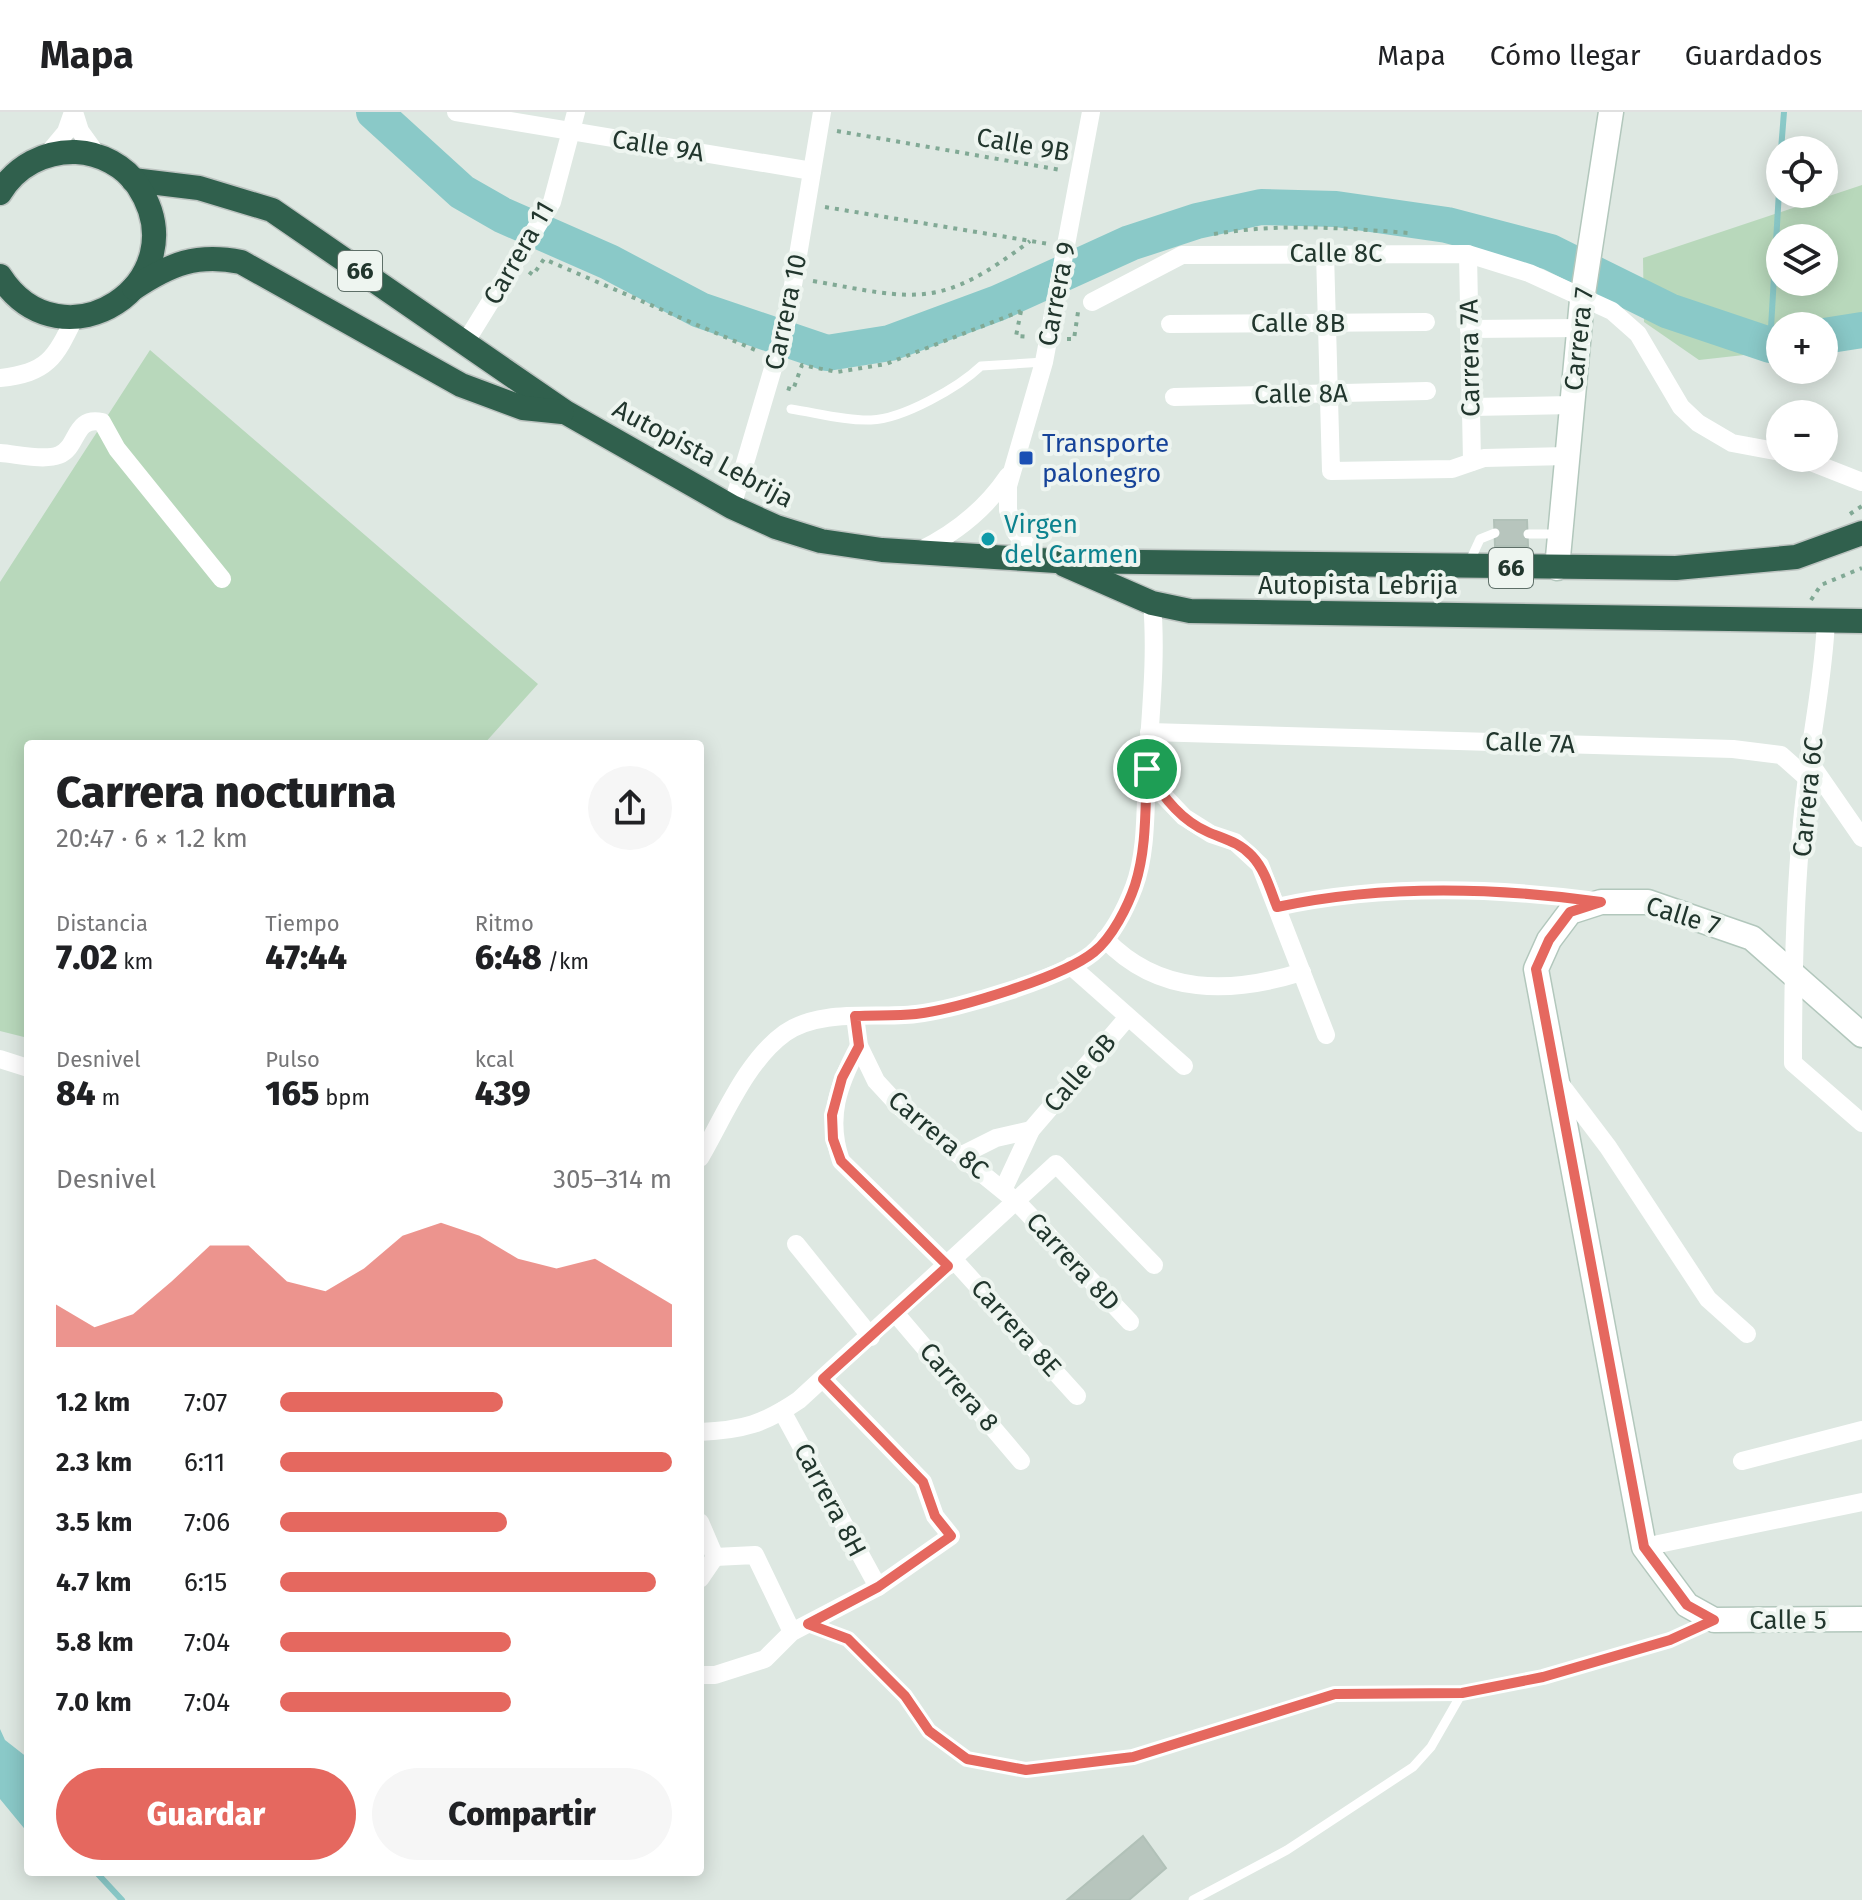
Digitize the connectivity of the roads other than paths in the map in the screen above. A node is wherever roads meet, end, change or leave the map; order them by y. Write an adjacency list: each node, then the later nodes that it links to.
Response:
1 (74, 112): 8 (street); 9 (street)
2 (456, 112): 7 (street, Calle 9A)
3 (576, 112): 7 (street, Carrera 11)
4 (1091, 112): 28 (street, Carrera 9)
5 (1605, 113): 17 (street, Carrera 7)
6 (820, 120): 10 (street, Carrera 10)
7 (572, 132): 10 (street, Calle 9A); 27 (street, Carrera 11)
8 (46, 156): 9 (highway); 12 (highway)
9 (98, 156): 11 (highway)
10 (812, 171): 44 (street, Carrera 10)
11 (133, 180): 16 (highway); 27 (highway, Autopista Lebrija / 66)
12 (2, 188)
13 (1325, 253): 14 (street, Calle 8C); 19 (street, Calle 8C); 24 (street)
14 (1468, 254): 17 (street, Calle 8C); 26 (street, Carrera 7A)
15 (0, 276): 20 (highway)
16 (134, 288): 21 (highway, Autopista Lebrija); 36 (highway, Autopista Lebrija / 66)
17 (1583, 293): 25 (street, Carrera 7); 37 (street, Calle 8C)
18 (0, 298): 20 (highway)
19 (1092, 302)
20 (26, 304): 21 (highway)
21 (75, 317): 29 (street)
22 (1426, 322): 24 (street, Calle 8B)
23 (1170, 324): 24 (street, Calle 8B)
24 (1327, 324): 31 (street)
25 (1580, 328): 26 (street); 33 (street, Carrera 7)
26 (1469, 329): 34 (street, Carrera 7A)
27 (465, 343): 36 (highway, Autopista Lebrija / 66)
28 (1044, 362): 35 (lane); 42 (street, Carrera 9)
29 (0, 378)
30 (1427, 391): 31 (street, Calle 8A)
31 (1328, 393): 32 (street, Calle 8A); 40 (street)
32 (1174, 397)
33 (1572, 405): 34 (street); 39 (street, Carrera 7)
34 (1471, 407): 40 (street, Carrera 7A)
35 (791, 409)
36 (565, 412): 44 (highway, Autopista Lebrija / 66)
37 (1766, 449)
38 (0, 453): 53 (street)
39 (1568, 456): 40 (street); 48 (street, Carrera 7)
40 (1472, 462)
41 (1837, 472): 43 (street)
42 (1010, 474): 49 (street, Carrera 9); 50 (street, Carrera 9)
43 (1862, 482)
44 (732, 507): 49 (highway, Autopista Lebrija / 66)
45 (1495, 533): 51 (lane)
46 (1862, 533): 52 (highway, Autopista Lebrija / 66)
47 (1528, 534): 48 (lane)
48 (1561, 534): 52 (street, Carrera 7)
49 (916, 552): 50 (highway, Autopista Lebrija / 66)
50 (1048, 560): 51 (highway, Autopista Lebrija / 66); 54 (highway, Autopista Lebrija / 66)
51 (1467, 567): 52 (highway, Autopista Lebrija / 66)
52 (1557, 568)
53 (222, 579)
54 (1152, 603): 55 (highway, Autopista Lebrija / 66); 57 (street)
55 (1826, 620): 56 (highway, Autopista Lebrija / 66); 59 (street, Carrera 6C)
56 (1862, 621)
57 (1149, 732): 58 (street); 59 (street, Calle 7A)
58 (1147, 769): 62 (street); 63 (street)
59 (1807, 778): 60 (street, Calle 7A); 66 (street, Carrera 6C)
60 (1862, 838)
61 (1601, 902): 62 (street, Calle 7); 66 (street, Calle 7); 75 (street)
62 (1277, 907): 65 (street)
63 (1105, 939): 64 (street); 65 (street)
64 (1071, 966): 67 (street); 68 (street)
65 (1302, 972): 69 (street)
66 (1793, 975): 70 (street, Calle 7); 76 (street, Carrera 6C)
67 (855, 1016): 71 (street, Carrera 8C); 78 (street)
68 (1128, 1017): 73 (street); 77 (street, Calle 6B)
69 (1326, 1035)
70 (1862, 1035)
71 (859, 1046): 79 (street, Carrera 8C); 82 (street)
72 (0, 1059): 74 (street)
73 (1184, 1066)
74 (24, 1067)
75 (1554, 1075): 86 (street); 97 (street)
76 (1862, 1123)
77 (1031, 1130): 79 (street, Calle 6B); 80 (street, Calle 6B)
78 (704, 1151)
79 (962, 1155): 80 (street, Carrera 8C)
80 (1010, 1196): 82 (street); 83 (street); 85 (street, Carrera 8D)
81 (796, 1244): 87 (street)
82 (951, 1263): 84 (street); 89 (street, Carrera 8E)
83 (1154, 1265)
84 (896, 1314): 87 (street); 93 (street, Carrera 8)
85 (1130, 1322)
86 (1747, 1334)
87 (871, 1337): 88 (street)
88 (823, 1379): 90 (street); 100 (street)
89 (1077, 1396)
90 (782, 1411): 92 (street); 100 (street, Carrera 8H)
91 (1862, 1430): 94 (street)
92 (704, 1435)
93 (1021, 1461)
94 (1742, 1461)
95 (1862, 1502): 97 (street)
96 (704, 1531): 98 (street)
97 (1644, 1547): 102 (street)
98 (715, 1557): 99 (street); 103 (street)
99 (704, 1573)
100 (878, 1587): 103 (street)
101 (1862, 1619): 102 (street, Calle 5)
102 (1714, 1620): 105 (lane)
103 (800, 1628): 104 (street)
104 (704, 1675)
105 (1193, 1900)

